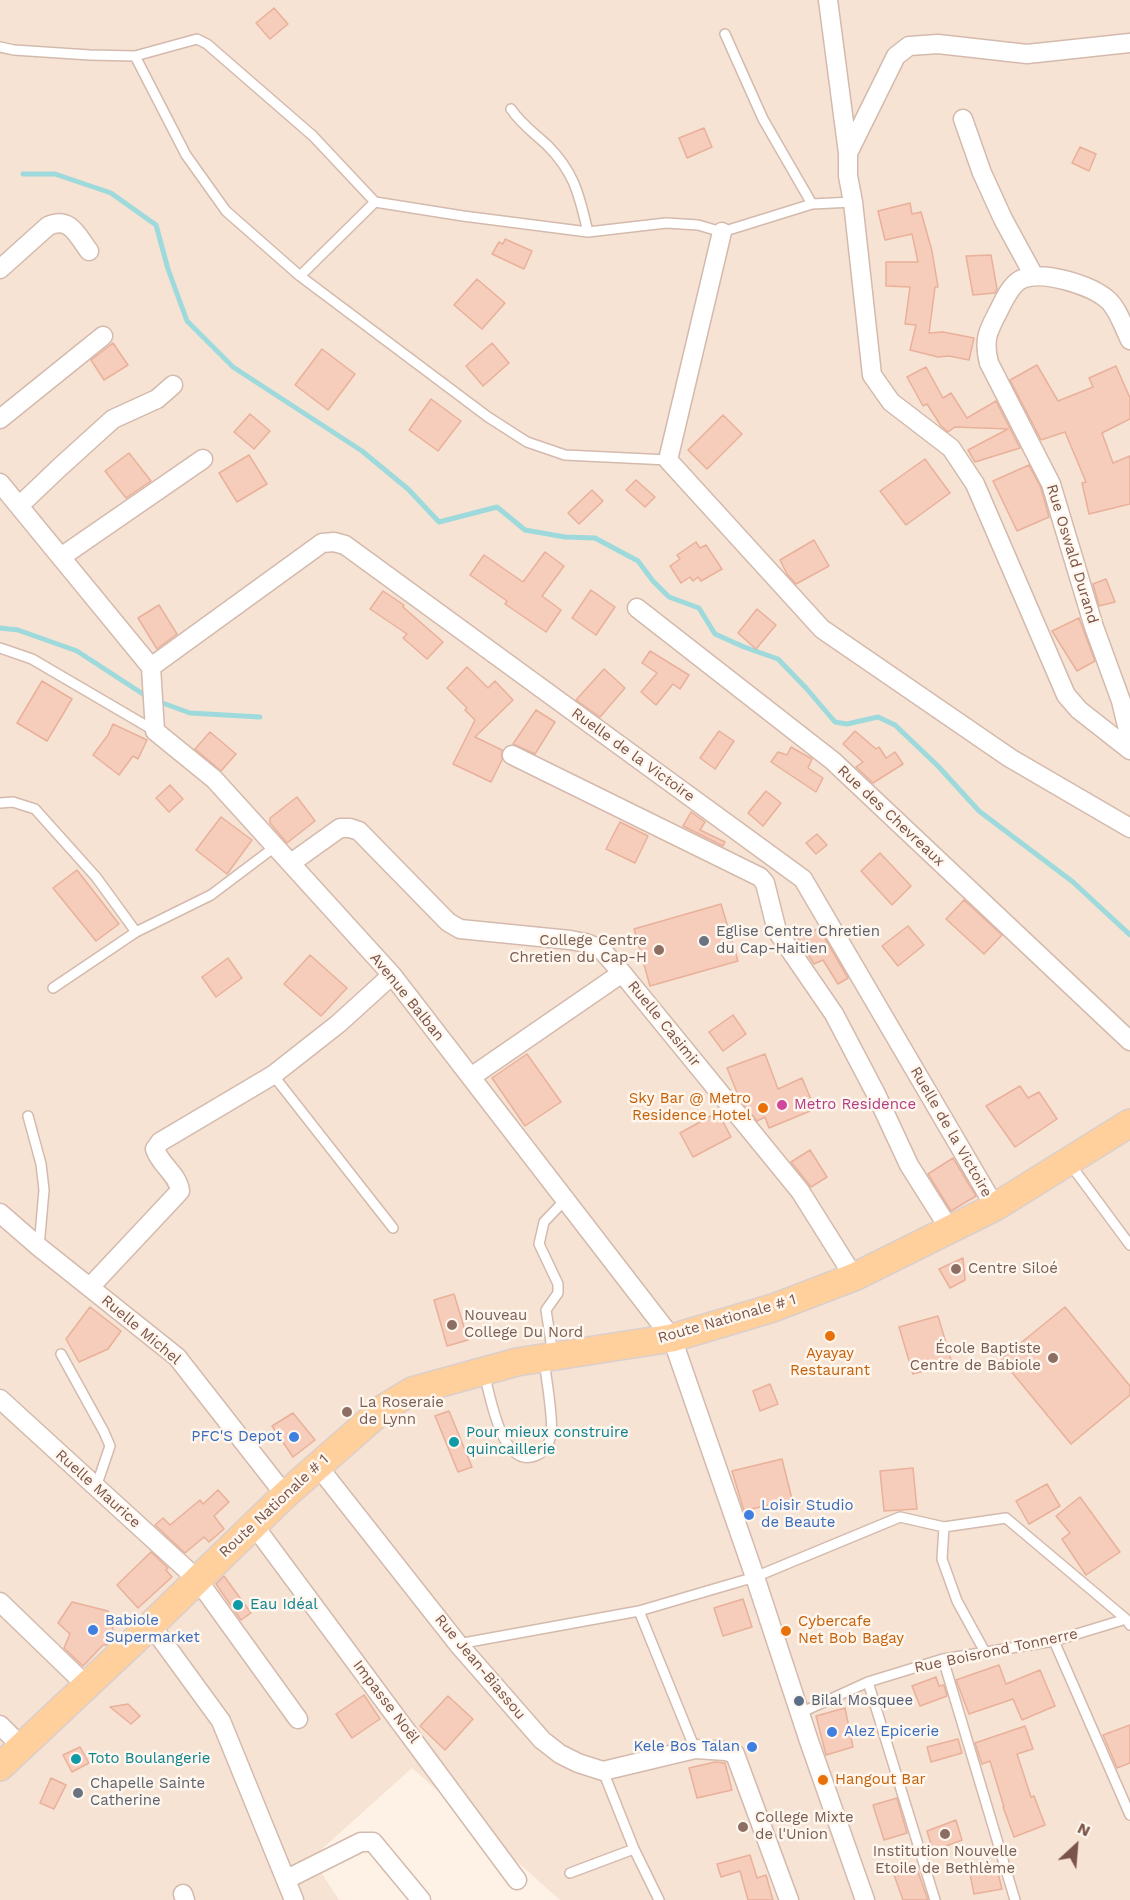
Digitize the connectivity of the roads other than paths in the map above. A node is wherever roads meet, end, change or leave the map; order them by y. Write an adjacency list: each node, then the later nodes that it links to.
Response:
1 (828, 0): 8 (street)
2 (724, 34): 11 (lane)
3 (1130, 43): 8 (street)
4 (0, 47): 5 (lane)
5 (135, 56): 9 (lane); 16 (lane)
6 (512, 108): 12 (lane)
7 (963, 118): 17 (street)
8 (848, 153): 10 (street)
9 (375, 202): 12 (lane); 16 (lane)
10 (853, 202): 11 (lane); 32 (street)
11 (812, 204): 13 (lane)
12 (588, 232): 13 (lane)
13 (722, 232): 23 (street)
14 (89, 251): 15 (street)
15 (0, 269)
16 (300, 276): 23 (lane)
17 (1027, 278): 19 (street); 31 (street, Rue Oswald Durand)
18 (103, 336): 21 (street)
19 (1130, 340)
20 (174, 385): 25 (street)
21 (0, 419)
22 (203, 459): 26 (street)
23 (668, 459): 35 (street)
24 (0, 483): 25 (street)
25 (19, 506): 26 (street)
26 (61, 557): 29 (street)
27 (637, 608): 42 (street, Rue des Chevreaux)
28 (0, 648): 30 (lane)
29 (151, 667): 30 (street); 49 (street, Ruelle de la Victoire)
30 (155, 731): 36 (street, Avenue Balban)
31 (1130, 738)
32 (1130, 750)
33 (512, 755): 52 (street)
34 (0, 803): 38 (lane)
35 (1130, 828)
36 (276, 846): 37 (street, Avenue Balban); 38 (lane)
37 (291, 863): 39 (street, Ruelle Casimir); 40 (street, Avenue Balban)
38 (136, 932): 41 (lane)
39 (622, 973): 44 (street); 55 (street, Ruelle Casimir)
40 (392, 975): 43 (street); 44 (street, Avenue Balban)
41 (53, 988)
42 (1130, 1041)
43 (273, 1075): 51 (lane); 56 (street)
44 (471, 1077): 48 (street, Avenue Balban)
45 (28, 1116): 54 (lane)
46 (1130, 1123): 47 (main road, Route Nationale # 1)
47 (1068, 1162): 49 (main road, Route Nationale # 1); 53 (lane)
48 (565, 1200): 57 (street, Avenue Balban); 59 (lane)
49 (995, 1207): 52 (main road, Route Nationale # 1)
50 (0, 1213): 54 (street, Ruelle Michel)
51 (393, 1228)
52 (950, 1230): 55 (main road, Route Nationale # 1)
53 (1130, 1245)
54 (39, 1247): 56 (street, Ruelle Michel)
55 (854, 1277): 57 (main road, Route Nationale # 1)
56 (90, 1287): 64 (street, Ruelle Michel)
57 (672, 1338): 59 (main road, Route Nationale # 1); 67 (street, Avenue Balban)
58 (61, 1354): 63 (lane)
59 (548, 1357): 60 (main road, Route Nationale # 1); 60 (lane)
60 (483, 1372): 62 (main road, Route Nationale # 1)
61 (0, 1399): 63 (street, Ruelle Maurice)
62 (317, 1466): 64 (main road, Route Nationale # 1); 74 (street, Rue Jean-Biassou)
63 (96, 1487): 68 (street, Ruelle Maurice)
64 (285, 1495): 65 (main road, Route Nationale # 1)
65 (253, 1524): 68 (main road, Route Nationale # 1); 90 (street, Impasse Noël)
66 (944, 1527): 67 (lane); 71 (lane); 75 (lane)
67 (755, 1577): 70 (lane); 79 (street, Avenue Balban)
68 (197, 1579): 72 (main road, Route Nationale # 1); 80 (street, Ruelle Maurice)
69 (0, 1602): 78 (street)
70 (639, 1611): 74 (lane); 83 (lane)
71 (1128, 1622): 73 (lane, Rue Boisrond Tonnerre)
72 (151, 1625): 78 (main road, Route Nationale # 1); 89 (street)
73 (1054, 1641): 75 (lane, Rue Boisrond Tonnerre); 86 (lane)
74 (458, 1644): 85 (street, Rue Jean-Biassou)
75 (985, 1652): 76 (lane, Rue Boisrond Tonnerre)
76 (943, 1659): 77 (lane, Rue Boisrond Tonnerre); 97 (lane)
77 (868, 1682): 79 (lane, Rue Boisrond Tonnerre); 96 (lane)
78 (87, 1686): 82 (main road, Route Nationale # 1)
79 (800, 1713): 95 (street, Avenue Balban)
80 (298, 1719)
81 (0, 1725): 82 (street)
82 (22, 1747): 84 (main road, Route Nationale # 1)
83 (695, 1749): 85 (street); 94 (street)
84 (0, 1767)
85 (603, 1771): 87 (lane)
86 (1130, 1815)
87 (634, 1849): 88 (lane); 93 (lane)
88 (570, 1873)
89 (287, 1879): 91 (street); 92 (street)
90 (517, 1880)
91 (294, 1900)
92 (421, 1900)
93 (660, 1900)
94 (789, 1900)
95 (865, 1900)
96 (935, 1900)
97 (1015, 1900)

